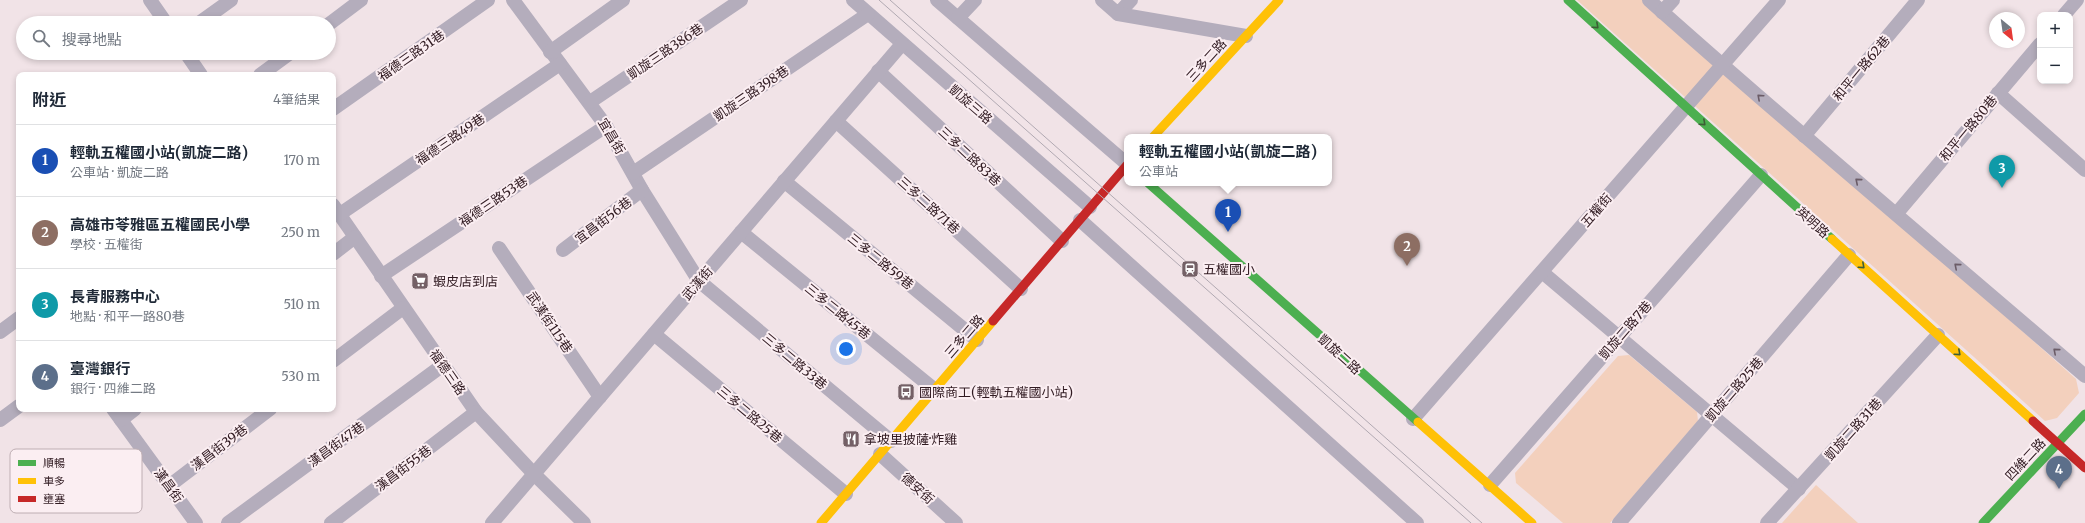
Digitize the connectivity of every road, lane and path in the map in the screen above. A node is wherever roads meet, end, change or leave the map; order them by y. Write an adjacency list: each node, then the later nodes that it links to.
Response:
1 (150, 0): 24 (street)
2 (231, 0): 25 (street)
3 (361, 0): 27 (street)
4 (488, 0): 41 (street, 福德三路31巷)
5 (512, 0): 31 (street, 宜昌街)
6 (623, 0): 31 (street)
7 (741, 0): 40 (street, 凱旋三路386巷)
8 (853, 0): 22 (street, 凱旋三路)
9 (937, 0): 26 (street)
10 (975, 0): 26 (street)
11 (1102, 0): 23 (street)
12 (1131, 0): 23 (street)
13 (1279, 0): 28 (street, 三多二路)
14 (1649, 0): 20 (street)
15 (1673, 0): 20 (street)
16 (1779, 0): 35 (street, 五權街)
17 (1918, 0): 46 (street, 和平一路62巷)
18 (2077, 0): 21 (street)
19 (1575, 2): 42 (street, 英明路, one-way to 42)
20 (1662, 12): 35 (street)
21 (2067, 12)
22 (868, 14): 29 (street, 凱旋三路); 50 (street, 凱旋三路398巷)
23 (1118, 14): 28 (street)
24 (161, 16)
25 (209, 16)
26 (958, 18): 47 (street)
27 (336, 19)
28 (1246, 36): 45 (street, 三多二路)
29 (902, 44): 36 (street, 武漢街); 55 (street, 凱旋三路)
30 (2037, 48): 39 (street, 和平一路80巷)
31 (550, 52): 34 (street, 宜昌街)
32 (191, 60): 37 (street)
33 (280, 60): 38 (street)
34 (560, 64): 40 (street, 宜昌街); 56 (street, 福德三路49巷)
35 (1723, 64): 42 (street, 五權街); 46 (street, one-way to 35)
36 (878, 71): 43 (street, 武漢街); 61 (street, 三多二路83巷)
37 (199, 72)
38 (264, 72)
39 (1998, 94): 49 (street); 57 (street, 和平一路80巷)
40 (590, 102): 44 (street, 宜昌街)
41 (336, 107)
42 (1686, 107): 51 (street, 英明路, one-way to 51); 66 (street, 五權街)
43 (836, 120): 52 (street, 武漢街); 69 (street, 三多二路71巷)
44 (606, 126): 50 (street, 宜昌街); 67 (street, 福德三路53巷)
45 (1156, 134)
46 (1804, 136): 57 (street, one-way to 46)
47 (1124, 162)
48 (1124, 168): 55 (street, 三多二路)
49 (2085, 170)
50 (633, 173): 54 (street, 宜昌街)
51 (1761, 175): 65 (street, 英明路); 75 (street, 凱旋二路7巷)
52 (784, 181): 59 (street, 武漢街); 76 (street, 三多二路59巷)
53 (1151, 186): 88 (street, 凱旋二路)
54 (642, 190): 63 (street, 宜昌街56巷); 68 (street, 宜昌街)
55 (1090, 207): 58 (street, 三多二路)
56 (336, 210): 60 (street, 福德三路)
57 (1897, 213): 79 (street, one-way to 57)
58 (1080, 220): 61 (street, 三多二路); 106 (street)
59 (741, 232): 68 (street, 武漢街); 80 (street, 三多二路45巷)
60 (355, 237): 64 (street); 67 (street, 福德三路)
61 (1062, 241): 69 (street, 三多二路)
62 (499, 248): 81 (street, 武漢街115巷)
63 (563, 250)
64 (336, 252)
65 (1849, 255): 74 (street, 英明路, one-way to 74); 86 (street, 凱旋二路25巷)
66 (1542, 272): 75 (street); 88 (street, 五權街)
67 (381, 276): 70 (street, 福德三路)
68 (699, 281): 73 (street, 武漢街); 90 (street, 三多二路33巷)
69 (1021, 289): 76 (street, 三多二路)
70 (403, 308): 77 (street); 78 (street, 福德三路)
71 (16, 320): 72 (street)
72 (0, 332)
73 (654, 334): 81 (street, 武漢街); 98 (street, 三多二路25巷)
74 (1938, 335): 91 (street, 英明路, one-way to 91); 97 (street, 凱旋二路31巷)
75 (1619, 337): 86 (street); 95 (street, 凱旋二路7巷)
76 (977, 340): 80 (street, 三多二路)
77 (336, 359)
78 (443, 365): 84 (street, 福德三路); 101 (street, 漢昌街47巷)
79 (2085, 376)
80 (935, 390): 90 (street, 三多二路)
81 (600, 397): 94 (street, 武漢街)
82 (16, 408): 89 (street)
83 (266, 412): 96 (street, 漢昌街39巷)
84 (476, 412): 94 (street, 福德三路); 102 (street, 漢昌街55巷)
85 (117, 414): 96 (street, 漢昌街)
86 (1712, 414): 97 (street); 108 (street, 凱旋二路25巷)
87 (2085, 414): 91 (street, 四維二路)
88 (1413, 419): 95 (street, 凱旋二路)
89 (0, 420)
90 (891, 441): 92 (street, 三多二路)
91 (2058, 443): 93 (street, 英明路); 110 (street, 四維二路)
92 (880, 454): 98 (street, 三多二路); 99 (street, 德安街)
93 (2085, 468)
94 (534, 474): 103 (street, 武漢街); 104 (street, 福德三路)
95 (1490, 485): 107 (street, 凱旋二路)
96 (169, 486): 100 (street, 漢昌街)
97 (1798, 489): 109 (street, 凱旋二路31巷)
98 (846, 494): 105 (street, 三多二路)
99 (950, 521)
100 (196, 523)
101 (228, 523)
102 (331, 523)
103 (492, 523)
104 (584, 523)
105 (821, 523)
106 (1417, 523)
107 (1532, 523)
108 (1619, 523)
109 (1767, 523)
110 (1983, 523)

